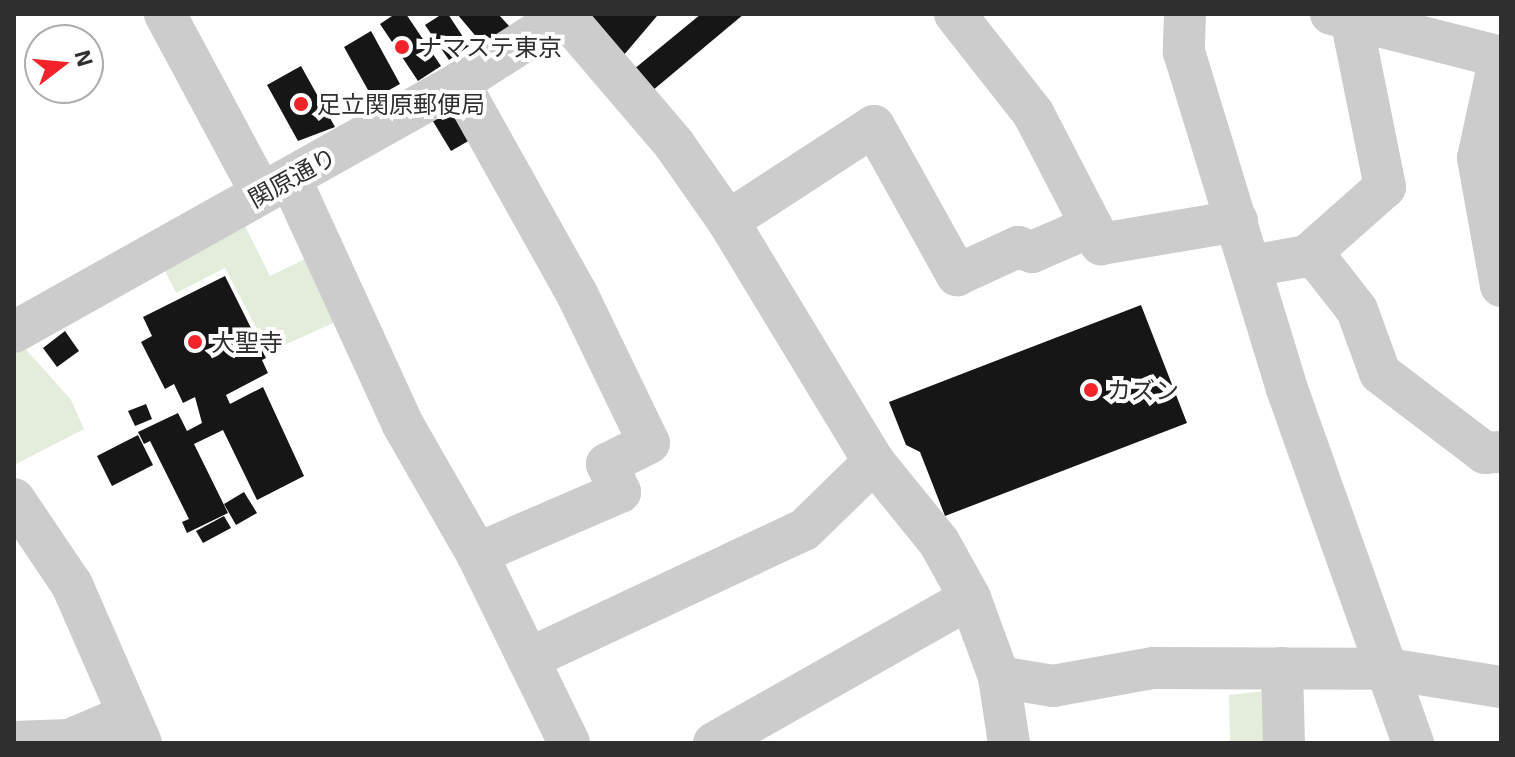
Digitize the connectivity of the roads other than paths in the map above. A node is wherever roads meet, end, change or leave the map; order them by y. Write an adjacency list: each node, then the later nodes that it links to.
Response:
1 (165, 14): 9 (street)
2 (955, 14): 12 (street)
3 (1185, 14): 11 (street)
4 (565, 15): 6 (street, 関原通り); 10 (street)
5 (1343, 16): 7 (street); 13 (street)
6 (520, 27): 8 (street, 関原通り)
7 (1500, 57): 15 (street)
8 (459, 83): 9 (street, 関原通り); 20 (street)
9 (273, 181): 16 (street, 関原通り); 20 (street)
10 (728, 221): 12 (street); 18 (street)
11 (1237, 221): 12 (street); 14 (street)
12 (1092, 226)
13 (1307, 256): 14 (street); 17 (street)
14 (1251, 266): 24 (street)
15 (1501, 286)
16 (20, 320)
17 (1501, 452)
18 (874, 462): 21 (street); 22 (street)
19 (17, 512): 27 (street)
20 (477, 554): 22 (street)
21 (970, 598): 25 (street); 30 (street)
22 (528, 659): 29 (street)
23 (1282, 668): 24 (street); 25 (street); 32 (street)
24 (1388, 669): 26 (street); 33 (street)
25 (999, 677): 31 (street)
26 (1501, 687)
27 (134, 729): 28 (street)
28 (14, 742)
29 (569, 743)
30 (714, 743)
31 (1009, 743)
32 (1284, 743)
33 (1413, 743)

